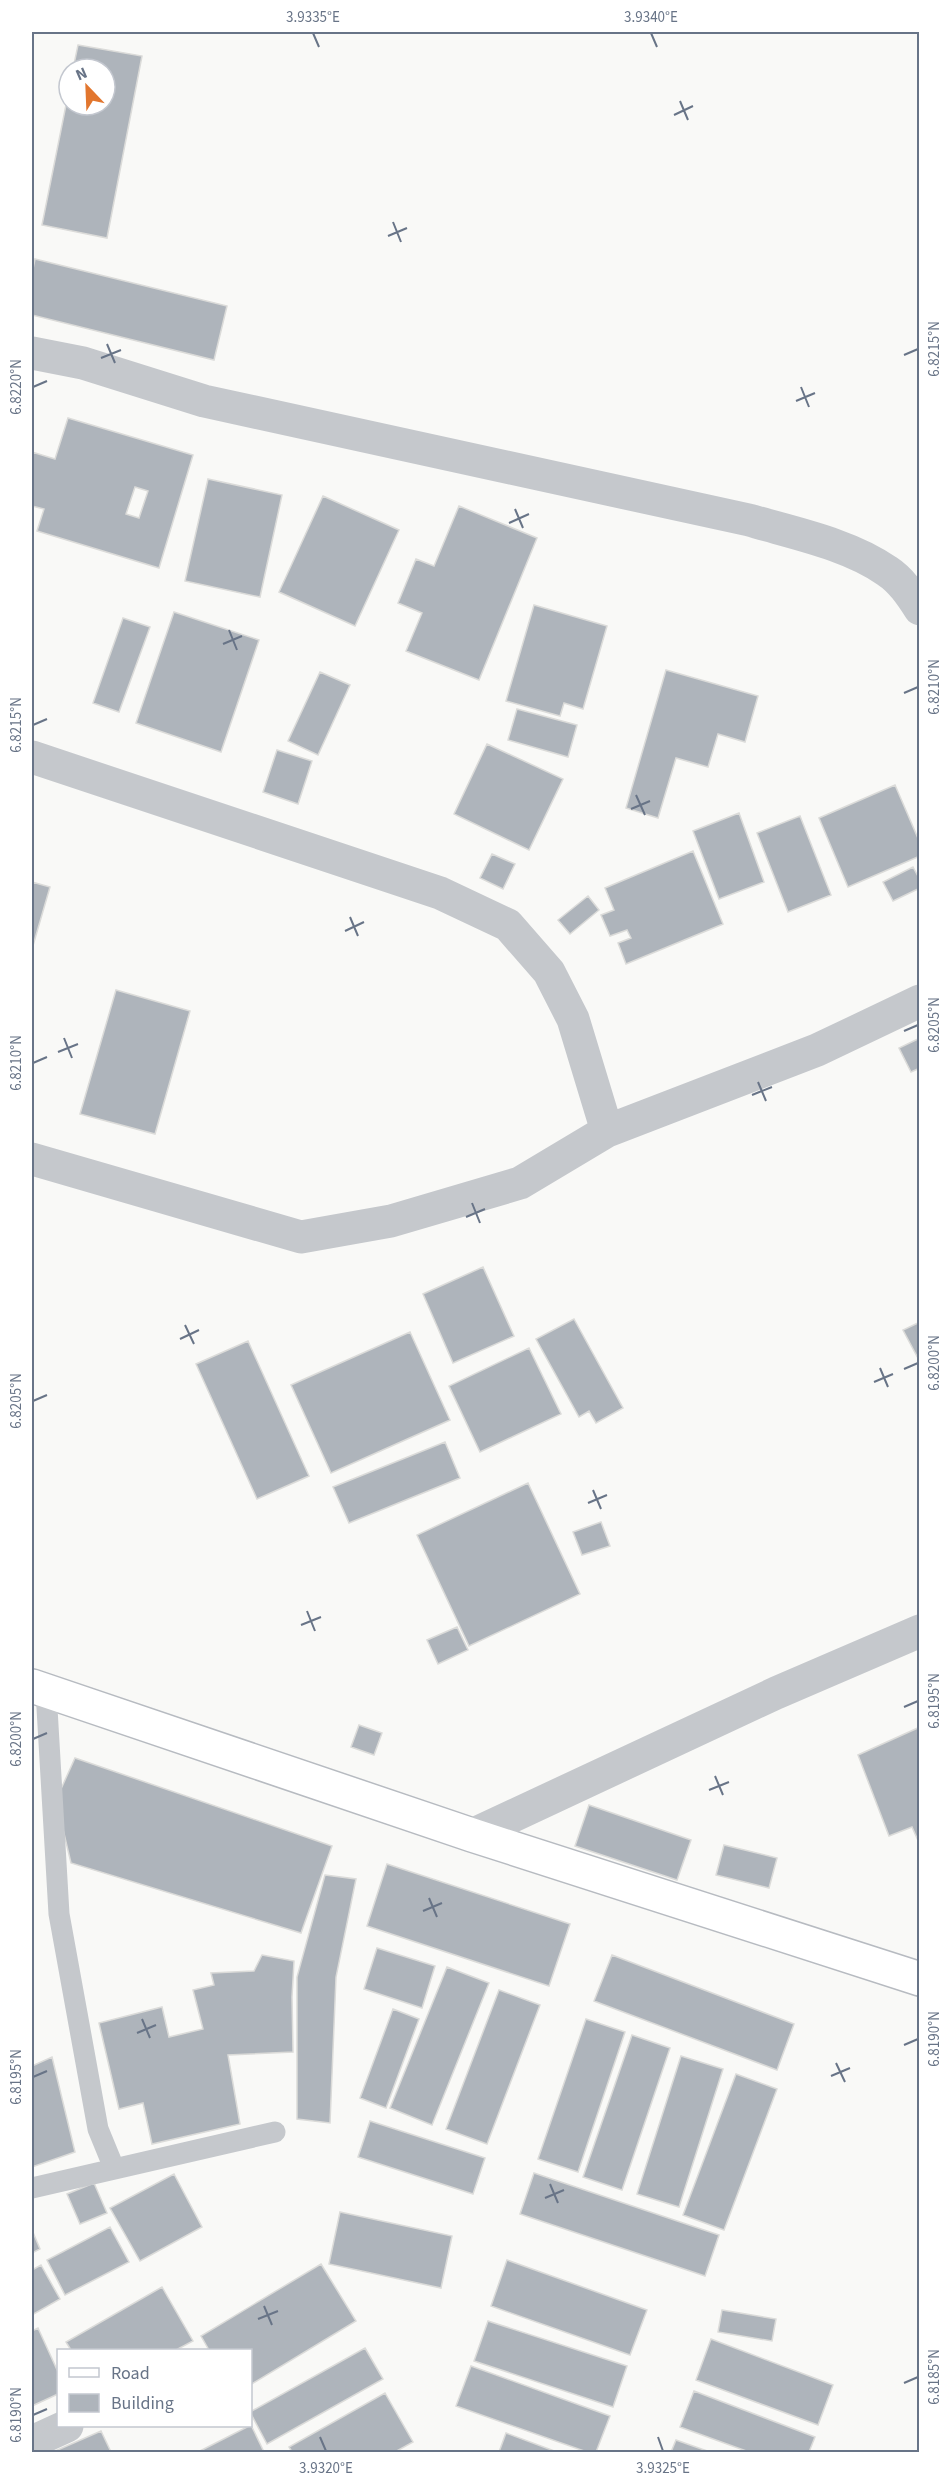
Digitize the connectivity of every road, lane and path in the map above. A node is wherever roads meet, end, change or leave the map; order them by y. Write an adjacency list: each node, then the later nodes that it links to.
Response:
1 (32, 353): 2 (street)
2 (920, 609)
3 (32, 757): 5 (street)
4 (920, 1001): 5 (street)
5 (607, 1131): 6 (street)
6 (32, 1159)
7 (920, 1631): 9 (street)
8 (39, 1689): 9 (street); 12 (lane)
9 (472, 1835): 10 (street)
10 (920, 1979)
11 (275, 2132): 12 (lane)
12 (114, 2168): 13 (lane)
13 (32, 2188)
14 (65, 2427): 15 (street)
15 (32, 2442)

